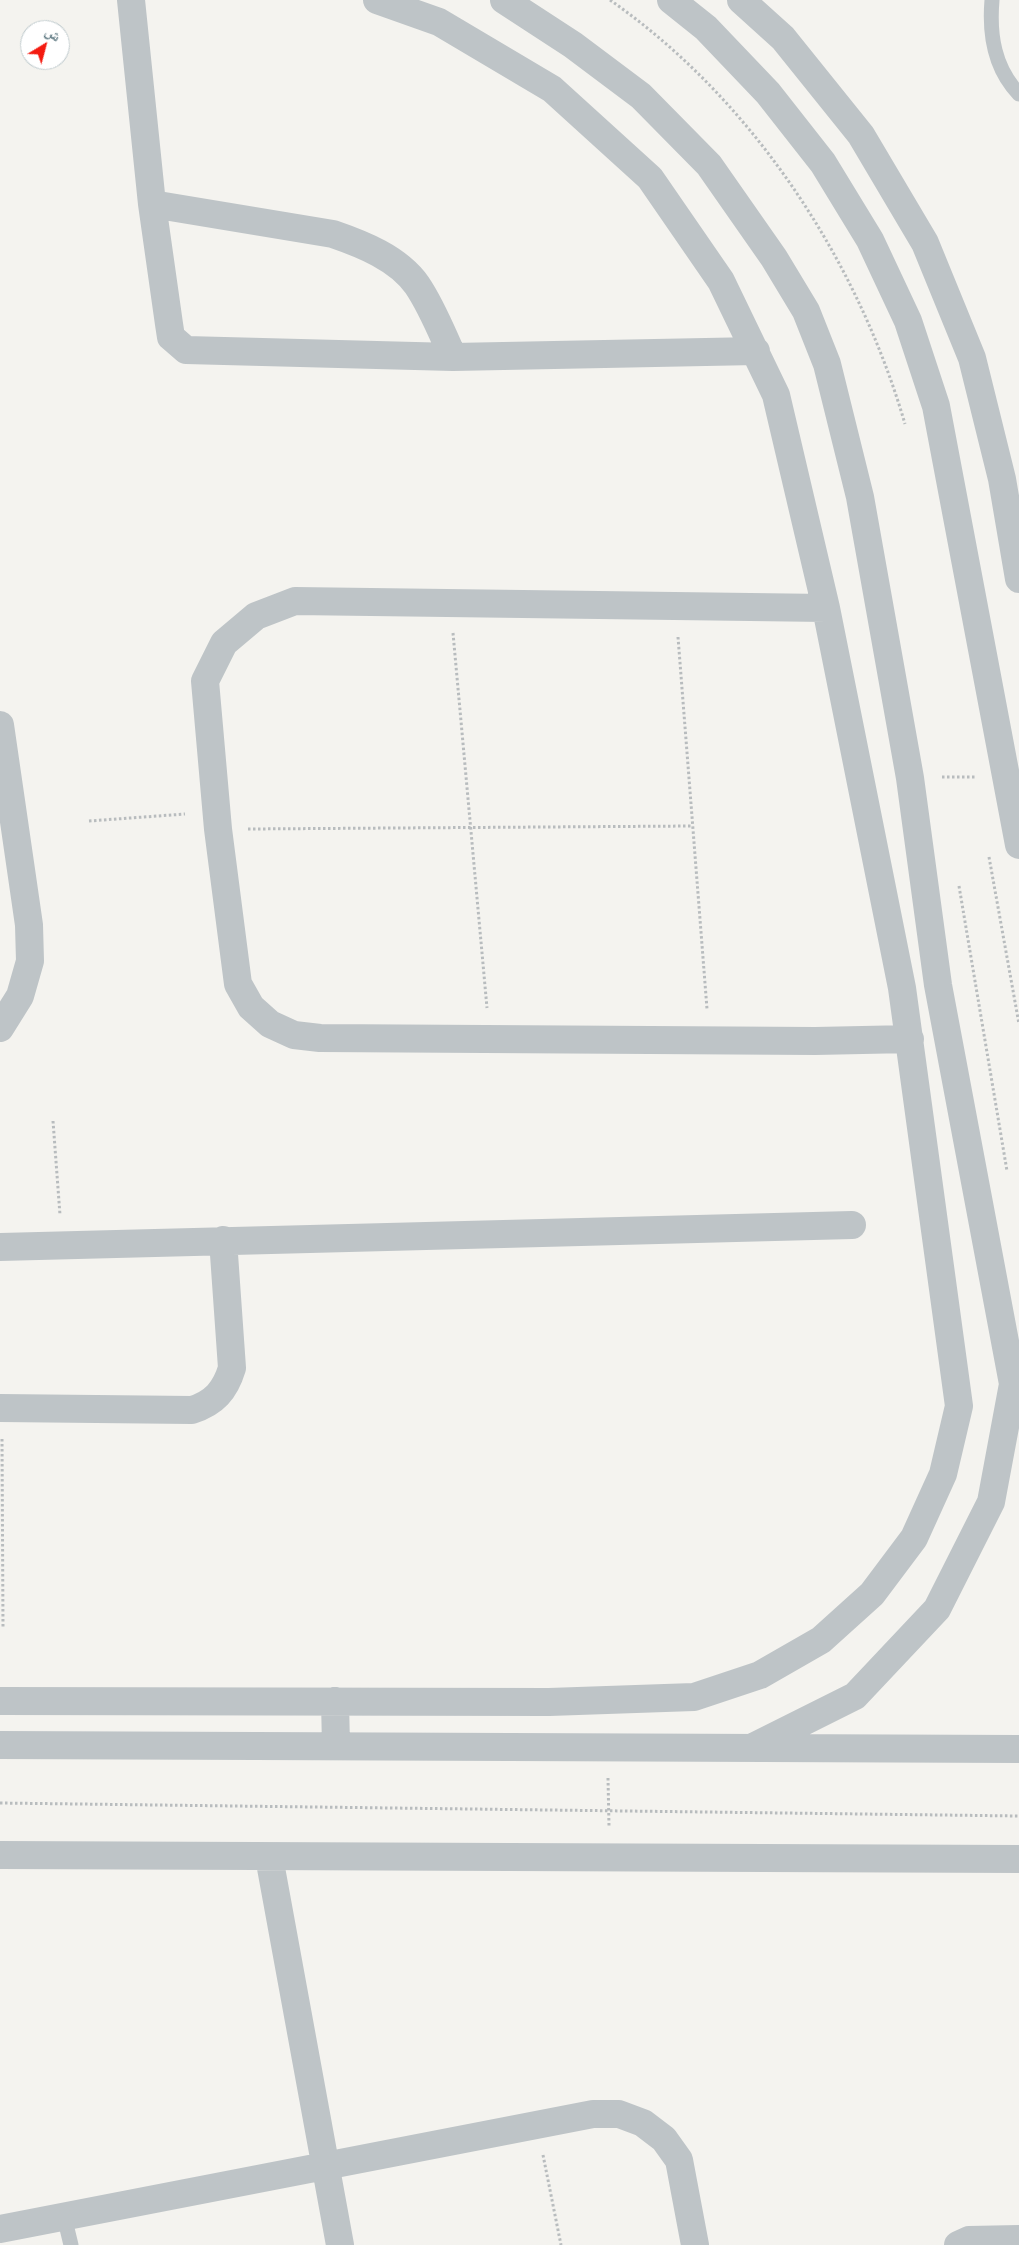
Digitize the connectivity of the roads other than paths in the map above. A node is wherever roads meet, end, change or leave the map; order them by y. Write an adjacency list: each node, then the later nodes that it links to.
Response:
1 (131, 0): 8 (street)
2 (377, 0): 9 (street)
3 (504, 0): 16 (street)
4 (671, 0): 15 (street)
5 (741, 0): 11 (street)
6 (992, 0): 7 (lane)
7 (1019, 94)
8 (152, 204): 10 (street); 10 (street)
9 (756, 351): 10 (street); 13 (street)
10 (453, 357)
11 (1016, 546): 12 (street)
12 (1019, 579)
13 (826, 608): 17 (street); 19 (street)
14 (0, 725): 18 (street)
15 (1019, 845)
16 (938, 985): 17 (street); 23 (street)
17 (902, 988): 19 (street)
18 (0, 1028)
19 (910, 1039): 26 (street)
20 (852, 1225): 21 (street)
21 (223, 1240): 22 (street); 24 (street)
22 (0, 1247)
23 (1016, 1385): 29 (street)
24 (1, 1408)
25 (0, 1701): 26 (street)
26 (335, 1701): 28 (street)
27 (0, 1745): 28 (street)
28 (336, 1746): 29 (street)
29 (752, 1748): 30 (street)
30 (1019, 1749)
31 (0, 1855): 32 (street)
32 (269, 1857): 33 (street); 34 (street)
33 (1019, 1859)
34 (325, 2166): 35 (street); 39 (street); 40 (street)
35 (64, 2216): 36 (street); 38 (lane)
36 (0, 2229)
37 (1019, 2239): 41 (street)
38 (71, 2245)
39 (340, 2245)
40 (695, 2245)
41 (958, 2245)

